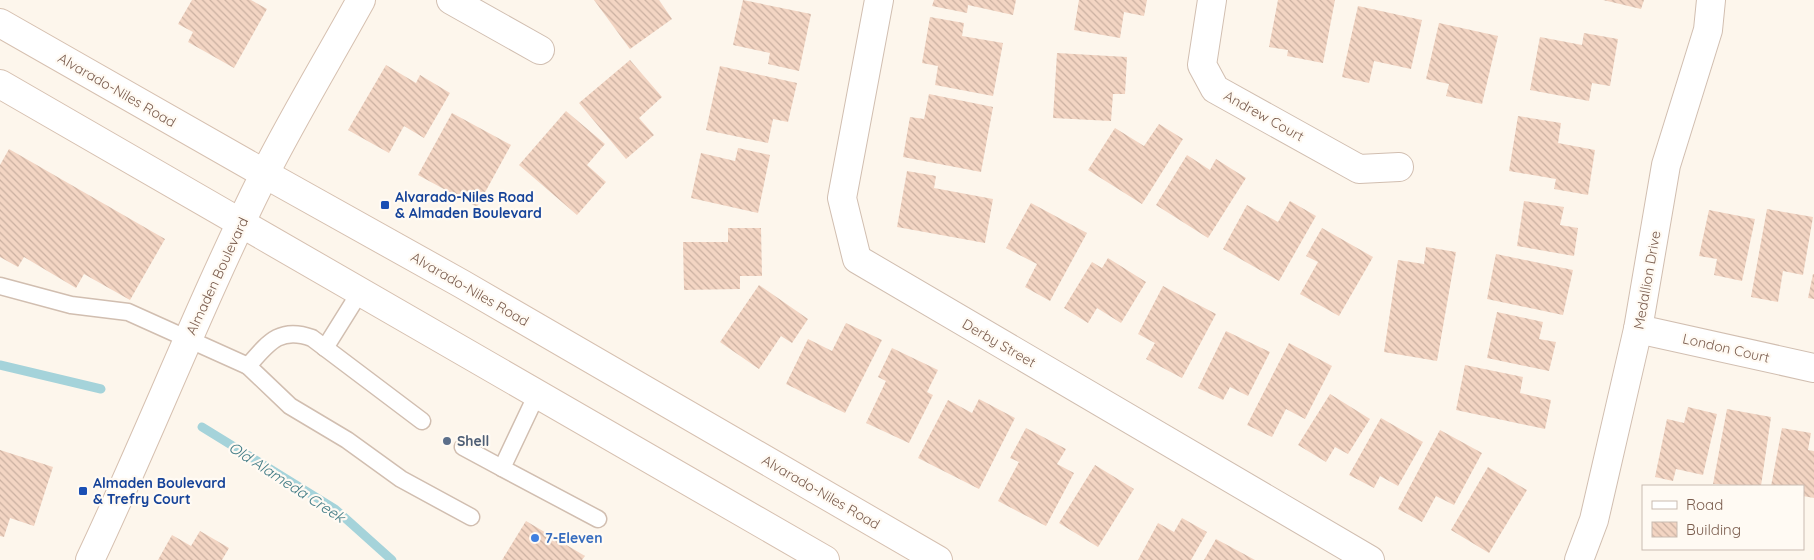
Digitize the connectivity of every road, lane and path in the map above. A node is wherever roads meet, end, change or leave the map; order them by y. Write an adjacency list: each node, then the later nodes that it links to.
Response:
1 (361, 0): 10 (street, Almaden Boulevard)
2 (451, 0): 7 (street)
3 (879, 0): 28 (street, Derby Street)
4 (1212, 0): 9 (street, Andrew Court)
5 (1711, 0): 14 (street, Medallion Drive)
6 (0, 23): 10 (street, Alvarado-Niles Road)
7 (540, 50)
8 (0, 84): 11 (street)
9 (1399, 167)
10 (265, 174): 11 (street, Almaden Boulevard); 27 (street, Alvarado-Niles Road)
11 (242, 224): 13 (street); 15 (street, Almaden Boulevard)
12 (0, 286): 15 (lane)
13 (360, 292): 16 (lane); 19 (street)
14 (1638, 328): 18 (street, London Court); 29 (street, Medallion Drive)
15 (187, 339): 17 (lane); 25 (street, Almaden Boulevard)
16 (325, 348): 17 (lane); 20 (lane)
17 (248, 366): 23 (lane)
18 (1814, 368)
19 (537, 394): 22 (lane); 26 (street)
20 (422, 420)
21 (463, 447): 22 (lane)
22 (502, 468): 24 (lane)
23 (471, 517)
24 (598, 519)
25 (90, 560)
26 (825, 560)
27 (938, 560)
28 (1370, 560)
29 (1579, 560)

